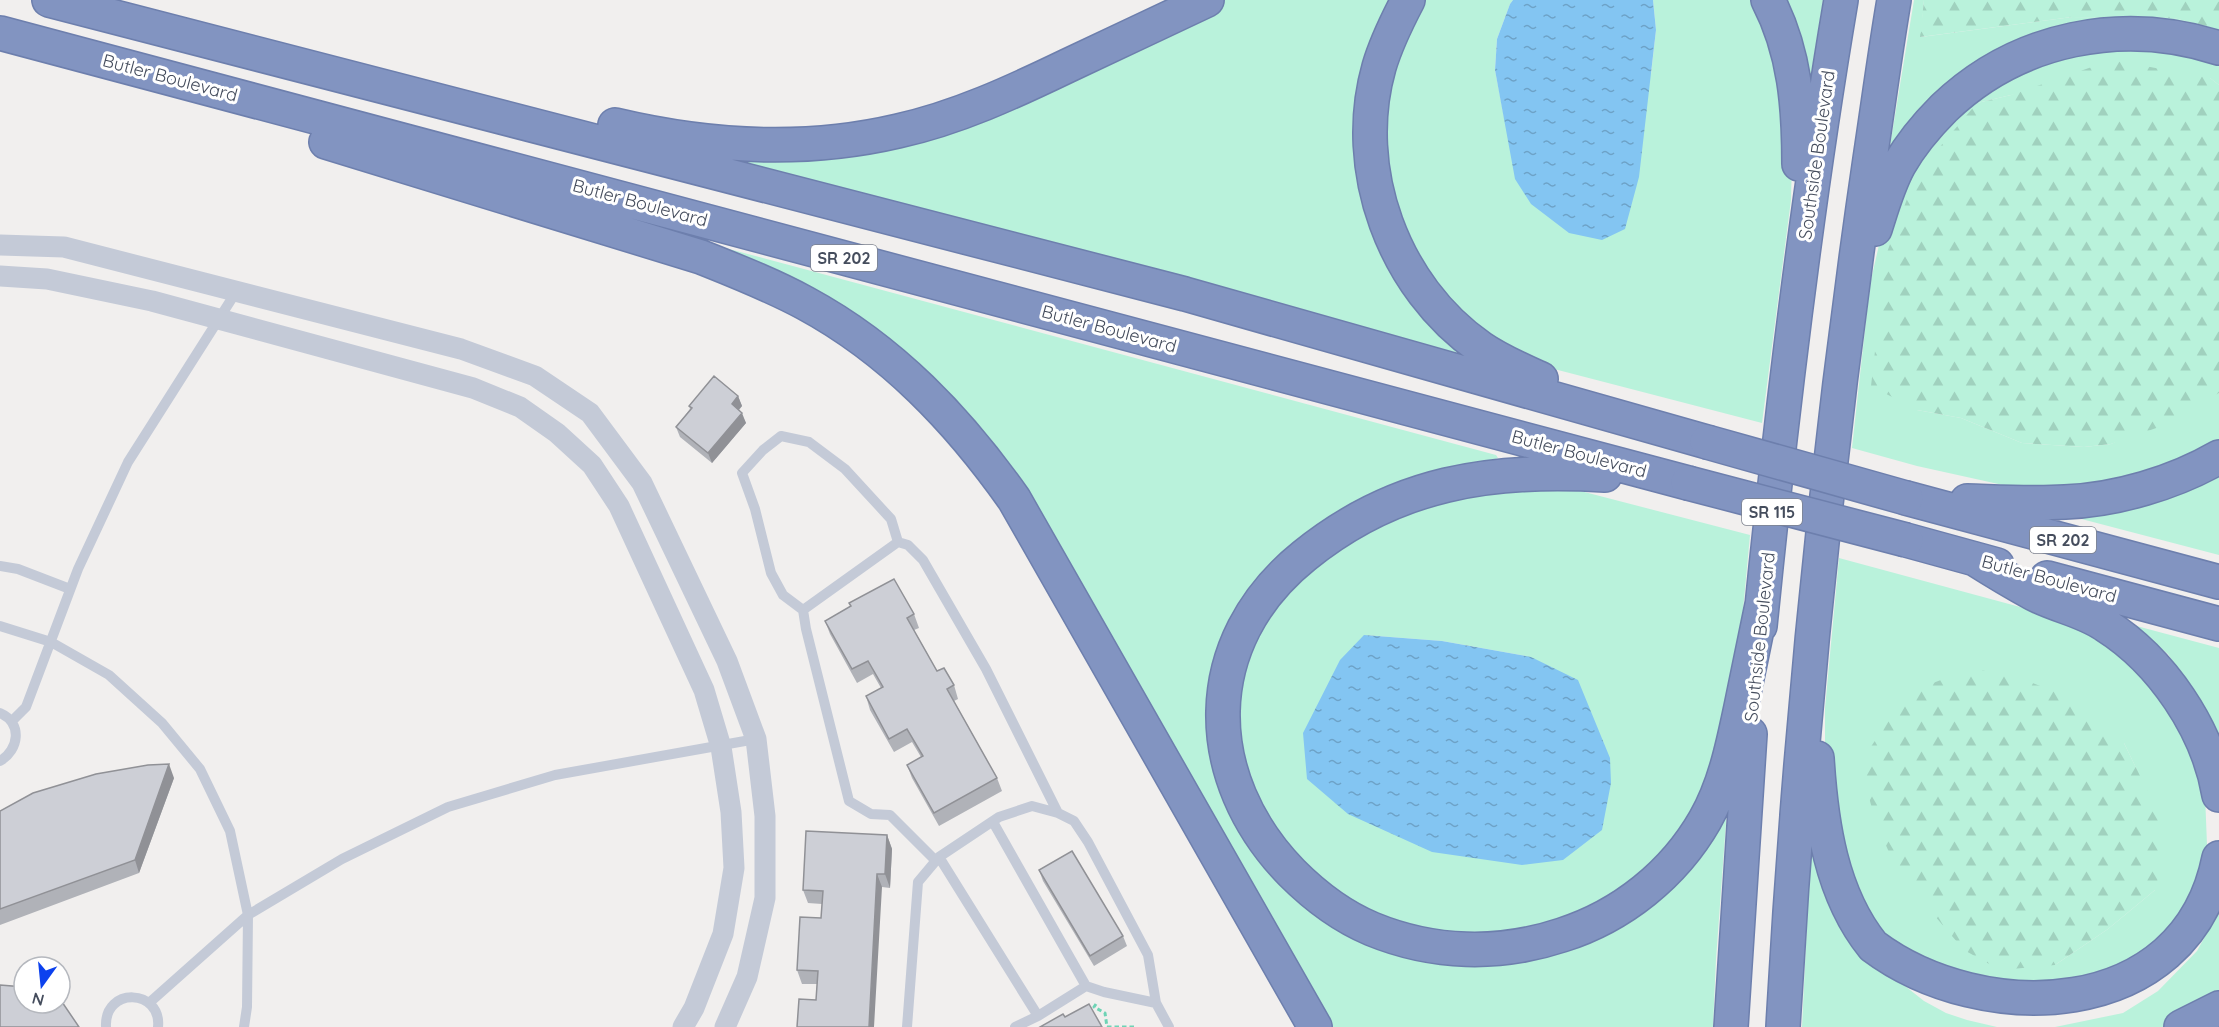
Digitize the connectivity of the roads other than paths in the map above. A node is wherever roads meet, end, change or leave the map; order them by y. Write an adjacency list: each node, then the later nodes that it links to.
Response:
1 (49, 0): 9 (highway, SR 202)
2 (1207, 0): 9 (highway)
3 (1408, 0): 17 (highway)
4 (1768, 0): 15 (highway)
5 (1841, 0): 15 (highway, Southside Boulevard / SR 115)
6 (1894, 0): 16 (highway, SR 115)
7 (0, 33): 19 (highway, Butler Boulevard / SR 202)
8 (0, 41): 56 (highway)
9 (216, 44): 17 (highway, SR 202)
10 (2219, 48): 16 (highway)
11 (0, 245): 13 (street)
12 (0, 276): 14 (street)
13 (236, 291): 14 (lane); 34 (street)
14 (217, 319): 25 (lane); 35 (street)
15 (1791, 346): 26 (highway, Southside Boulevard / SR 115)
16 (1843, 353): 28 (highway, SR 115)
17 (1600, 412): 20 (highway, SR 202, bridge)
18 (2219, 457): 20 (highway)
19 (1688, 483): 22 (highway, Butler Boulevard / SR 202, bridge); 26 (highway)
20 (1906, 498): 24 (highway, SR 202)
21 (898, 542): 27 (lane); 27 (lane); 38 (lane)
22 (1975, 559): 29 (highway, Butler Boulevard / SR 202); 37 (highway)
23 (0, 566): 25 (lane)
24 (2219, 582)
25 (70, 589): 31 (lane)
26 (1762, 605): 57 (highway, Southside Boulevard / SR 115)
27 (804, 610): 41 (lane)
28 (1814, 615): 40 (highway); 58 (highway, SR 115)
29 (2219, 624)
30 (0, 626): 31 (lane)
31 (51, 642): 33 (lane); 42 (lane)
32 (0, 713): 33 (lane)
33 (12, 721): 36 (lane)
34 (756, 740): 35 (lane); 52 (street)
35 (721, 747): 42 (lane); 51 (street)
36 (0, 761)
37 (2219, 795)
38 (1058, 813): 39 (lane); 45 (lane)
39 (993, 822): 41 (lane); 43 (lane)
40 (2219, 858)
41 (937, 859): 47 (lane); 53 (lane)
42 (248, 915): 44 (lane); 50 (lane)
43 (1086, 986): 45 (lane); 47 (lane)
44 (149, 1003): 48 (lane); 49 (lane)
45 (1156, 1003): 55 (lane)
46 (2219, 1008): 59 (highway)
47 (1038, 1016): 54 (lane)
48 (106, 1027)
49 (158, 1027)
50 (244, 1027)
51 (683, 1027)
52 (725, 1027)
53 (907, 1027)
54 (1015, 1027)
55 (1170, 1027)
56 (1315, 1027)
57 (1731, 1027)
58 (1784, 1027)
59 (2181, 1027)

